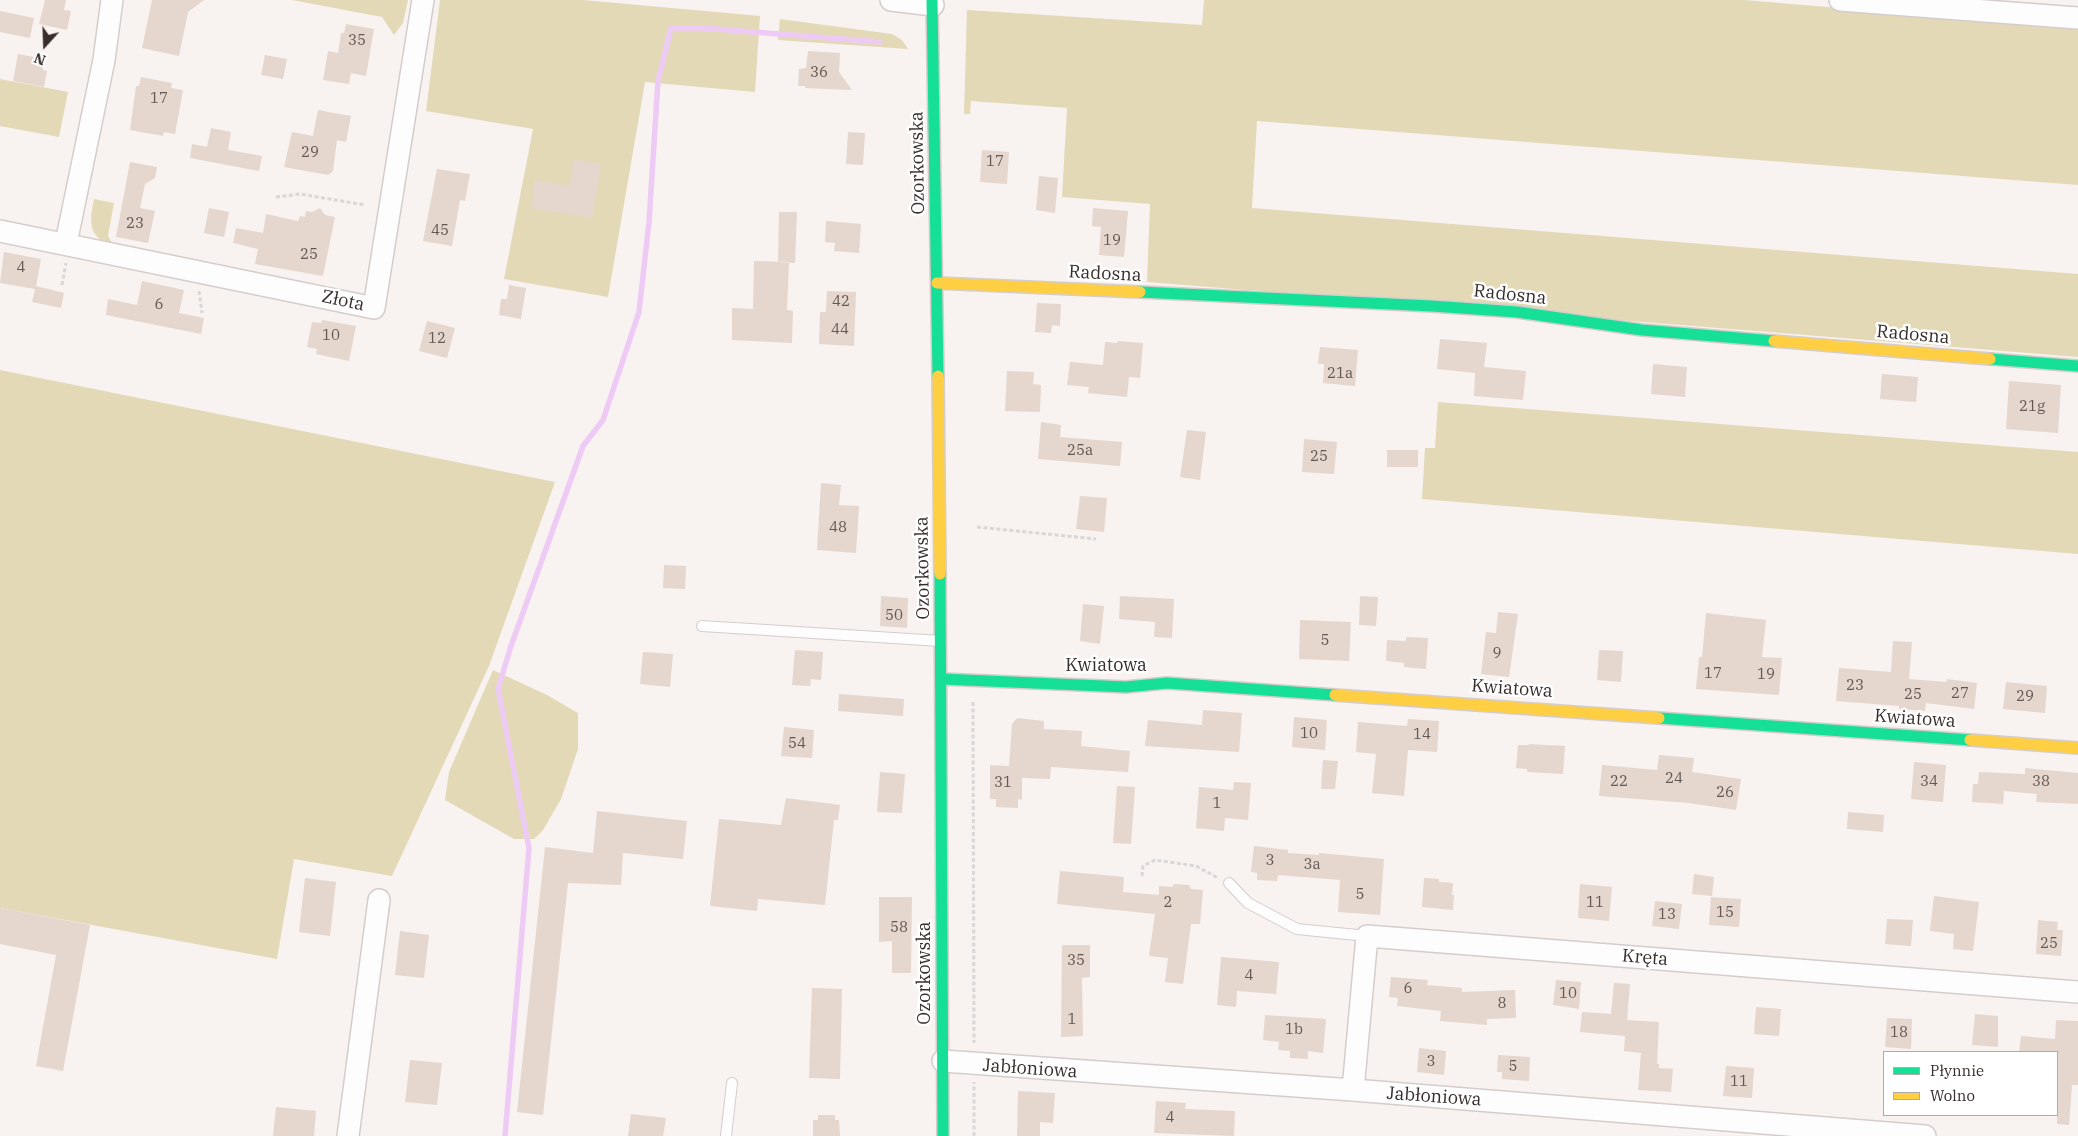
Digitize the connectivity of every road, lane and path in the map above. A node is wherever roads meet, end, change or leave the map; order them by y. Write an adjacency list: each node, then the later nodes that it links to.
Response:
1 (112, 0): 10 (street)
2 (423, 0): 10 (street, Złota)
3 (891, 0): 5 (street)
4 (1840, 0): 6 (street)
5 (933, 2): 11 (street, Ozorkowska)
6 (2078, 18)
7 (276, 197): 8 (path)
8 (365, 206)
9 (0, 231): 10 (street, Złota)
10 (66, 243)
11 (937, 283): 12 (street, Radosna); 16 (street, Ozorkowska)
12 (2078, 366)
13 (977, 527): 14 (path)
14 (1096, 539)
15 (702, 626): 16 (lane)
16 (942, 641): 17 (street, Ozorkowska)
17 (942, 679): 18 (street, Kwiatowa); 26 (street, Ozorkowska)
18 (973, 679): 19 (street, Kwiatowa); 25 (path)
19 (2078, 748)
20 (1142, 876): 21 (path)
21 (1230, 884): 23 (lane)
22 (379, 900): 30 (street)
23 (1368, 936): 24 (street, Kręta); 29 (street)
24 (2078, 992)
25 (974, 1046)
26 (943, 1062): 29 (street, Jabłoniowa); 32 (street, Ozorkowska)
27 (975, 1075): 33 (path)
28 (732, 1083): 31 (lane)
29 (1352, 1090): 34 (street, Jabłoniowa)
30 (348, 1136)
31 (726, 1136)
32 (943, 1136)
33 (974, 1136)
34 (1925, 1136)

